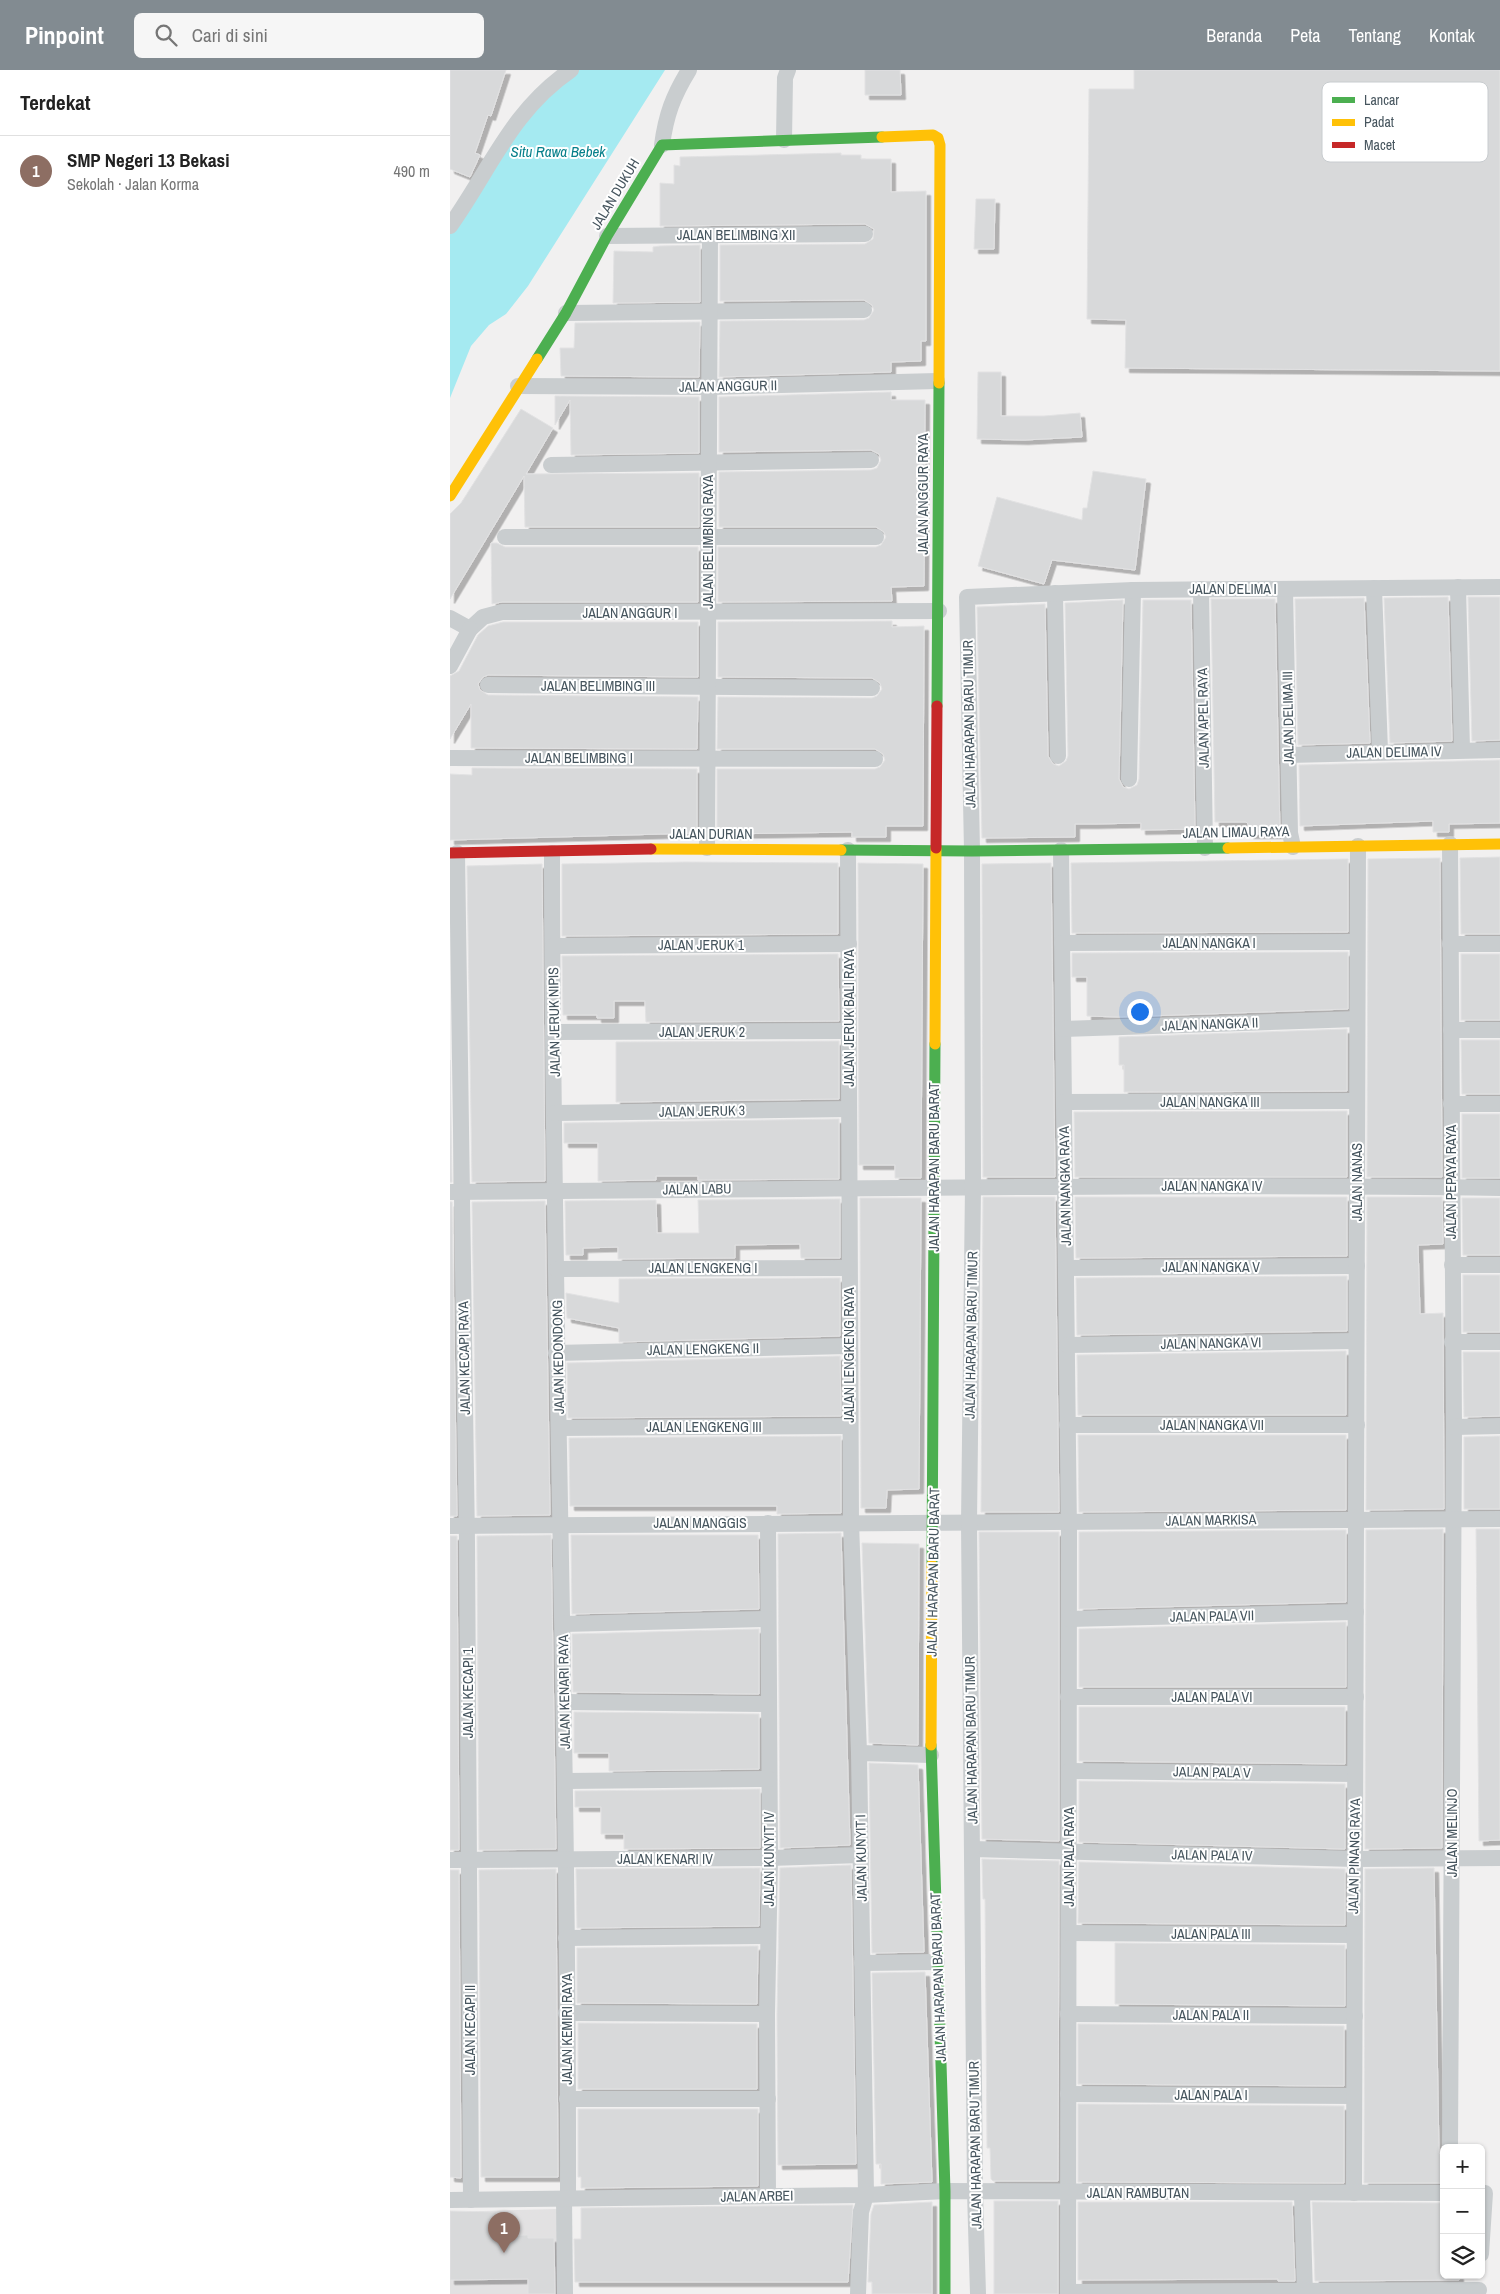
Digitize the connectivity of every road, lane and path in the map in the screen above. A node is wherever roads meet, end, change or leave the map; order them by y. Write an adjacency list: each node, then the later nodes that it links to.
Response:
1 (571, 70): 6 (street)
2 (689, 70): 5 (street)
3 (788, 70): 4 (street)
4 (784, 140): 5 (street); 13 (street, JALAN ANGGUR RAYA)
5 (662, 145): 8 (street, JALAN DUKUH)
6 (450, 226)
7 (864, 234): 9 (street, JALAN BELIMBING XII)
8 (607, 236): 9 (street, JALAN BELIMBING XII); 12 (street, JALAN DUKUH)
9 (710, 236): 11 (street, JALAN BELIMBING RAYA)
10 (864, 310): 11 (street)
11 (710, 312): 12 (street); 15 (street, JALAN BELIMBING RAYA)
12 (566, 313): 14 (street, JALAN DUKUH)
13 (937, 381): 15 (street, JALAN ANGGUR II); 31 (street, JALAN ANGGUR RAYA)
14 (518, 386): 15 (street, JALAN ANGGUR II); 19 (street, JALAN DUKUH)
15 (709, 387): 17 (street, JALAN BELIMBING RAYA)
16 (871, 460): 17 (street)
17 (709, 463): 18 (street); 21 (street, JALAN BELIMBING RAYA)
18 (551, 466)
19 (450, 496)
20 (505, 537): 21 (street)
21 (708, 537): 22 (street); 32 (street, JALAN BELIMBING RAYA)
22 (876, 537)
23 (1500, 586): 24 (street, JALAN DELIMA I)
24 (1458, 587): 25 (street, JALAN DELIMA I); 39 (street)
25 (1374, 588): 27 (street, JALAN DELIMA I); 41 (street)
26 (1202, 589): 27 (street, JALAN DELIMA I); 28 (street, JALAN DELIMA I); 53 (street, JALAN APEL RAYA)
27 (1285, 589): 42 (street, JALAN DELIMA III)
28 (1133, 590): 29 (street, JALAN DELIMA I); 47 (street)
29 (1055, 593): 30 (street, JALAN DELIMA I); 43 (street)
30 (967, 597): 57 (street, JALAN HARAPAN BARU TIMUR)
31 (939, 611): 32 (street, JALAN ANGGUR I); 55 (street, JALAN ANGGUR RAYA)
32 (708, 613): 34 (street, JALAN ANGGUR I); 37 (street, JALAN BELIMBING RAYA)
33 (450, 618): 34 (street)
34 (470, 629): 35 (street)
35 (450, 666)
36 (488, 685): 37 (street, JALAN BELIMBING III)
37 (707, 687): 38 (street, JALAN BELIMBING III); 45 (street, JALAN BELIMBING RAYA)
38 (872, 688)
39 (1462, 750): 40 (street, JALAN DELIMA IV); 41 (street, JALAN DELIMA IV)
40 (1500, 750)
41 (1380, 751): 42 (street, JALAN DELIMA IV)
42 (1288, 755): 51 (street, JALAN DELIMA III)
43 (1058, 756)
44 (450, 758): 45 (street, JALAN BELIMBING I)
45 (707, 759): 46 (street, JALAN BELIMBING I); 52 (street, JALAN BELIMBING RAYA)
46 (875, 759)
47 (1129, 779)
48 (1450, 844): 49 (street, JALAN LIMAU RAYA); 50 (street, JALAN LIMAU RAYA); 63 (street, JALAN PEPAYA RAYA)
49 (1500, 844)
50 (1358, 846): 51 (street, JALAN LIMAU RAYA); 60 (street, JALAN NANAS)
51 (1293, 847): 53 (street, JALAN LIMAU RAYA)
52 (707, 848): 54 (street, JALAN DURIAN); 59 (street, JALAN DURIAN)
53 (1205, 848): 56 (street, JALAN LIMAU RAYA)
54 (848, 850): 55 (street, JALAN DURIAN); 62 (street, JALAN JERUK BALI RAYA)
55 (937, 850): 57 (street, JALAN DURIAN); 79 (street, JALAN HARAPAN BARU BARAT)
56 (1061, 850): 57 (street, JALAN LIMAU RAYA); 61 (street, JALAN NANGKA RAYA)
57 (972, 851): 80 (street)
58 (454, 853): 59 (street, JALAN DURIAN); 86 (street, JALAN KECAPI RAYA)
59 (552, 853): 65 (street, JALAN JERUK NIPIS)
60 (1357, 942): 61 (street, JALAN NANGKA I); 66 (street, JALAN NANAS)
61 (1062, 943): 67 (street, JALAN NANGKA RAYA)
62 (849, 944): 65 (street, JALAN JERUK 1); 70 (street, JALAN JERUK BALI RAYA)
63 (1450, 944): 64 (street); 68 (street, JALAN PEPAYA RAYA)
64 (1500, 944)
65 (553, 946): 71 (street, JALAN JERUK NIPIS)
66 (1357, 1019): 67 (street, JALAN NANGKA II); 72 (street, JALAN NANAS)
67 (1063, 1029): 73 (street, JALAN NANGKA RAYA)
68 (1451, 1030): 69 (street); 74 (street, JALAN PEPAYA RAYA)
69 (1500, 1030)
70 (849, 1031): 71 (street, JALAN JERUK 2); 76 (street, JALAN JERUK BALI RAYA)
71 (554, 1032): 77 (street, JALAN JERUK NIPIS)
72 (1357, 1101): 73 (street, JALAN NANGKA III); 81 (street, JALAN NANAS)
73 (1064, 1102): 78 (street, JALAN NANGKA RAYA)
74 (1451, 1104): 75 (street); 83 (street, JALAN PEPAYA RAYA)
75 (1500, 1104)
76 (849, 1109): 77 (street, JALAN JERUK 3); 82 (street, JALAN JERUK BALI RAYA)
77 (555, 1113): 85 (street, JALAN JERUK NIPIS)
78 (1065, 1185): 80 (street, JALAN NANGKA IV); 81 (street, JALAN NANGKA IV); 91 (street, JALAN NANGKA RAYA)
79 (934, 1186): 80 (street, JALAN NANGKA IV); 82 (street, JALAN LABU); 109 (street, JALAN HARAPAN BARU BARAT)
80 (973, 1186): 110 (street, JALAN HARAPAN BARU TIMUR)
81 (1357, 1186): 83 (street, JALAN NANGKA IV); 89 (street, JALAN NANAS)
82 (848, 1187): 85 (street, JALAN LABU); 90 (street, JALAN LENGKENG RAYA)
83 (1452, 1188): 84 (street, JALAN NANGKA IV); 87 (street, JALAN PEPAYA RAYA)
84 (1500, 1188)
85 (556, 1190): 86 (street, JALAN LABU); 92 (street, JALAN KEDONDONG)
86 (455, 1192): 114 (street, JALAN KECAPI RAYA)
87 (1452, 1265): 88 (street); 94 (street, JALAN PEPAYA RAYA)
88 (1500, 1265)
89 (1357, 1266): 91 (street, JALAN NANGKA V); 93 (street, JALAN NANAS)
90 (849, 1268): 92 (street, JALAN LENGKENG I); 97 (street, JALAN LENGKENG RAYA)
91 (1066, 1268): 96 (street, JALAN NANGKA RAYA)
92 (557, 1269): 98 (street, JALAN KEDONDONG)
93 (1356, 1342): 96 (street, JALAN NANGKA VI); 100 (street, JALAN NANAS)
94 (1452, 1342): 95 (street); 103 (street, JALAN PEPAYA RAYA)
95 (1500, 1342)
96 (1066, 1345): 99 (street, JALAN NANGKA RAYA)
97 (850, 1346): 98 (street, JALAN LENGKENG II); 101 (street, JALAN LENGKENG RAYA)
98 (556, 1353): 104 (street, JALAN KEDONDONG)
99 (1067, 1425): 100 (street, JALAN NANGKA VII); 111 (street, JALAN NANGKA RAYA)
100 (1357, 1425): 105 (street, JALAN NANAS)
101 (850, 1426): 104 (street, JALAN LENGKENG III); 108 (street, JALAN LENGKENG RAYA)
102 (1500, 1426): 103 (street)
103 (1454, 1427): 106 (street, JALAN PEPAYA RAYA)
104 (559, 1428): 113 (street, JALAN KEDONDONG)
105 (1356, 1519): 106 (street, JALAN MARKISA); 111 (street, JALAN MARKISA); 116 (street, JALAN PINANG RAYA)
106 (1453, 1519): 107 (street, JALAN MARKISA); 134 (street, JALAN MELINJO)
107 (1500, 1519)
108 (851, 1522): 109 (street, JALAN MANGGIS); 112 (street, JALAN MANGGIS); 124 (street, JALAN KUNYIT I)
109 (934, 1522): 110 (street, JALAN MARKISA); 125 (street, JALAN HARAPAN BARU BARAT)
110 (969, 1522): 111 (street, JALAN MARKISA); 130 (street, JALAN HARAPAN BARU TIMUR)
111 (1068, 1522): 118 (street, JALAN PALA RAYA)
112 (768, 1523): 113 (street, JALAN MANGGIS); 117 (street, JALAN KUNYIT IV)
113 (562, 1524): 114 (street, JALAN MANGGIS); 119 (street, JALAN KENARI RAYA)
114 (467, 1525): 115 (street, JALAN MANGGIS); 138 (street, JALAN KECAPI 1)
115 (450, 1526)
116 (1356, 1612): 118 (street, JALAN PALA VII); 121 (street, JALAN PINANG RAYA)
117 (768, 1619): 119 (street); 123 (street, JALAN KUNYIT IV)
118 (1068, 1619): 120 (street, JALAN PALA RAYA)
119 (563, 1624): 122 (street, JALAN KENARI RAYA)
120 (1068, 1697): 121 (street, JALAN PALA VI); 126 (street, JALAN PALA RAYA)
121 (1356, 1697): 127 (street, JALAN PINANG RAYA)
122 (564, 1702): 123 (street); 129 (street, JALAN KENARI RAYA)
123 (769, 1704): 128 (street, JALAN KUNYIT IV)
124 (859, 1753): 125 (street); 132 (street, JALAN KUNYIT I)
125 (931, 1755): 144 (street, JALAN HARAPAN BARU BARAT)
126 (1069, 1771): 127 (street, JALAN PALA V); 131 (street, JALAN PALA RAYA)
127 (1355, 1774): 136 (street, JALAN PINANG RAYA)
128 (769, 1779): 129 (street); 133 (street, JALAN KUNYIT IV)
129 (565, 1781): 139 (street, JALAN KENARI RAYA)
130 (972, 1849): 131 (street, JALAN PALA IV); 156 (street, JALAN HARAPAN BARU TIMUR)
131 (1068, 1852): 136 (street, JALAN PALA IV); 140 (street, JALAN PALA RAYA)
132 (860, 1855): 133 (street, JALAN KENARI IV); 145 (street, JALAN KUNYIT I)
133 (770, 1858): 139 (street, JALAN KENARI IV); 142 (street, JALAN KUNYIT IV)
134 (1451, 1858): 135 (street, JALAN PALA IV); 136 (street, JALAN PALA IV); 154 (street, JALAN MELINJO)
135 (1500, 1858)
136 (1355, 1859): 141 (street, JALAN PINANG RAYA)
137 (450, 1860): 138 (street, JALAN KENARI IV)
138 (469, 1860): 139 (street, JALAN KENARI IV); 166 (street, JALAN KECAPI II)
139 (565, 1860): 143 (street, JALAN KEMIRI RAYA)
140 (1069, 1933): 141 (street, JALAN PALA III); 148 (street, JALAN PALA RAYA)
141 (1353, 1935): 149 (street, JALAN PINANG RAYA)
142 (768, 1936): 143 (street); 147 (street, JALAN KUNYIT IV)
143 (566, 1938): 146 (street, JALAN KEMIRI RAYA)
144 (937, 1962): 145 (street); 155 (street, JALAN HARAPAN BARU BARAT)
145 (862, 1963): 162 (street, JALAN KUNYIT I)
146 (566, 2013): 147 (street); 152 (street, JALAN KEMIRI RAYA)
147 (767, 2014): 153 (street, JALAN KUNYIT IV)
148 (1068, 2014): 149 (street, JALAN PALA II); 150 (street, JALAN PALA RAYA)
149 (1355, 2016): 151 (street, JALAN PINANG RAYA)
150 (1068, 2094): 151 (street, JALAN PALA I); 157 (street, JALAN PALA RAYA)
151 (1354, 2096): 158 (street, JALAN PINANG RAYA)
152 (567, 2099): 153 (street); 164 (street, JALAN KEMIRI RAYA)
153 (768, 2099): 163 (street, JALAN KUNYIT IV)
154 (1450, 2144)
155 (945, 2191): 156 (street, JALAN RAMBUTAN); 162 (street, JALAN ARBEI); 173 (street, JALAN HARAPAN BARU BARAT)
156 (975, 2192): 157 (street, JALAN RAMBUTAN); 174 (street, JALAN HARAPAN BARU TIMUR)
157 (1068, 2192): 161 (street, JALAN RAMBUTAN); 169 (street, JALAN PALA RAYA)
158 (1354, 2193): 159 (street, JALAN RAMBUTAN); 161 (street, JALAN RAMBUTAN)
159 (1440, 2193)
160 (1489, 2193): 167 (street)
161 (1302, 2194): 170 (street)
162 (866, 2195): 163 (street, JALAN ARBEI); 172 (street, JALAN KUNYIT I)
163 (768, 2196): 164 (street, JALAN ARBEI)
164 (566, 2198): 166 (street, JALAN ARBEI); 171 (street, JALAN KEMIRI RAYA)
165 (450, 2200): 166 (street, JALAN ARBEI)
166 (471, 2200)
167 (1484, 2234)
168 (1479, 2286): 170 (street)
169 (1068, 2293): 170 (street)
170 (1305, 2293)
171 (565, 2294)
172 (858, 2294)
173 (945, 2294)
174 (978, 2294)

